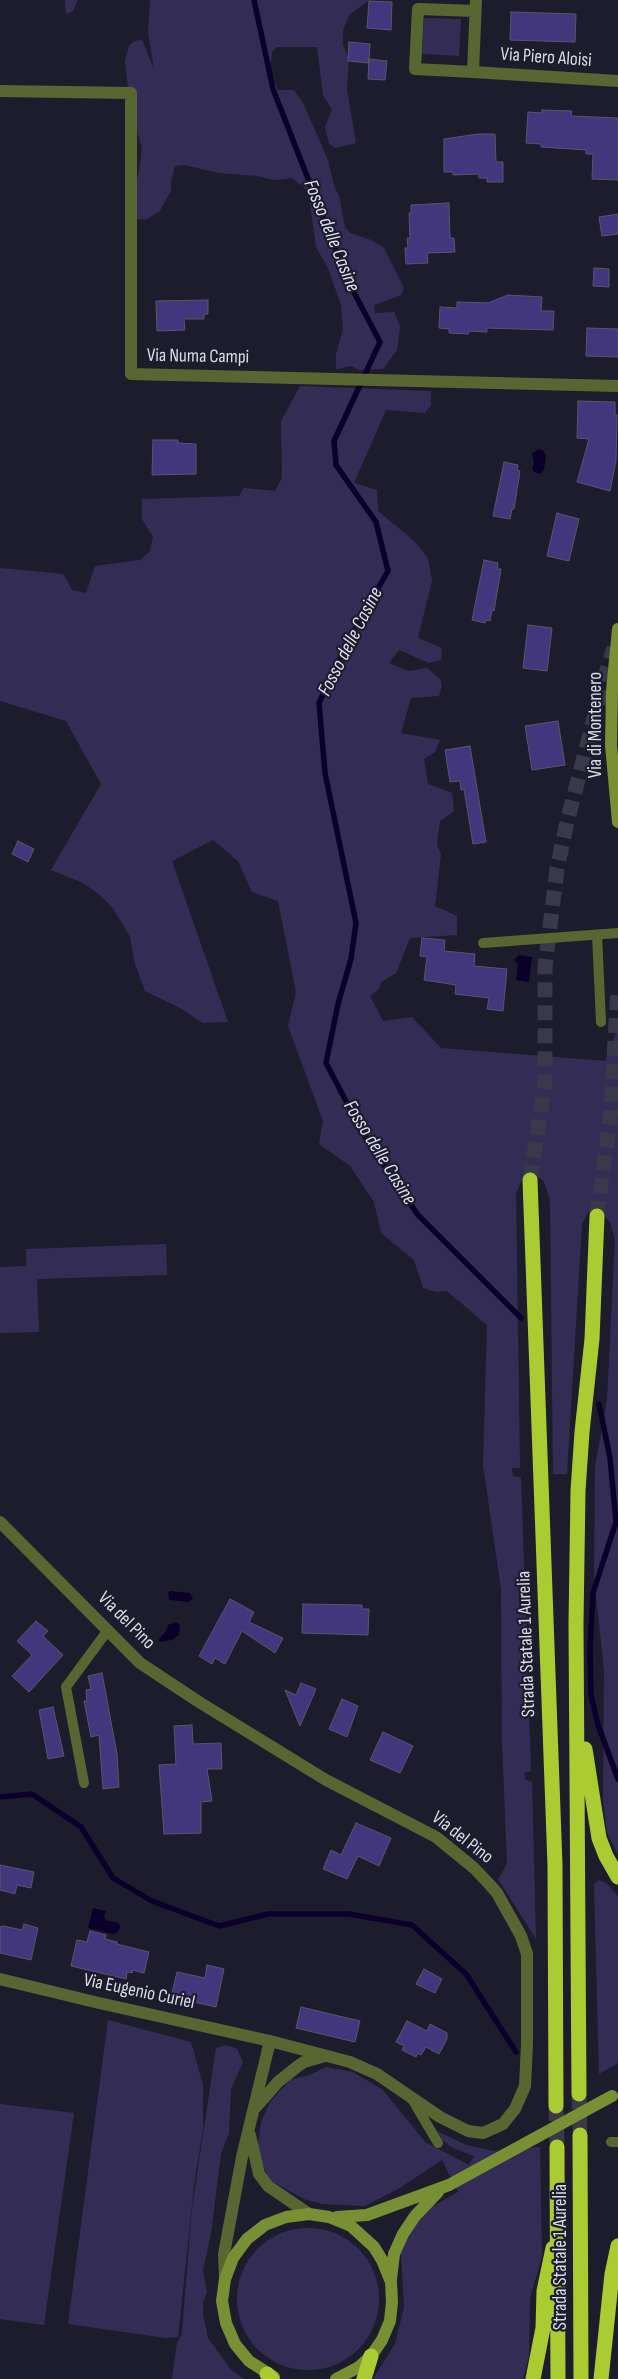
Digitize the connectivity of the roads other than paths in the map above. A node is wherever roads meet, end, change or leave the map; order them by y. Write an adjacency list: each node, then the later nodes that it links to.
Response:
1 (475, 6): 2 (street, Via Piero Aloisi); 2 (street, Via Piero Aloisi)
2 (472, 72): 3 (street, Via Piero Aloisi)
3 (618, 81)
4 (0, 91): 5 (street, Via Numa Campi)
5 (618, 386)
6 (618, 629): 7 (street, Via di Montenero)
7 (615, 690): 8 (street, Via di Montenero)
8 (615, 727): 9 (street, Via di Montenero)
9 (618, 822)
10 (618, 933): 11 (lane)
11 (597, 934): 12 (lane); 13 (lane)
12 (483, 943)
13 (601, 1022)
14 (530, 1180): 27 (highway, Strada Statale 1 Aurelia)
15 (597, 1216): 18 (highway)
16 (0, 1522): 17 (street, Via del Pino)
17 (108, 1630): 19 (lane); 26 (street, Via del Pino)
18 (577, 1710): 20 (highway); 24 (highway)
19 (84, 1783)
20 (618, 1877)
21 (0, 1979): 22 (street, Via Eugenio Curiel)
22 (270, 2041): 23 (street, Via del Pino); 28 (street)
23 (326, 2056): 26 (street, Via del Pino); 28 (street)
24 (580, 2094)
25 (615, 2095): 32 (street, bridge)
26 (412, 2098): 30 (lane)
27 (556, 2106)
28 (250, 2124): 33 (street); 37 (street)
29 (580, 2135): 45 (highway, Strada Statale 1 Aurelia)
30 (438, 2143)
31 (557, 2147): 35 (highway, Strada Statale 1 Aurelia)
32 (445, 2186): 34 (street); 38 (street)
33 (309, 2214): 34 (street); 37 (street)
34 (329, 2217): 38 (street)
35 (559, 2224): 43 (highway); 44 (highway, Strada Statale 1 Aurelia)
36 (618, 2246): 46 (highway)
37 (225, 2279): 40 (street)
38 (391, 2282): 39 (street)
39 (371, 2356): 41 (street); 42 (highway)
40 (273, 2378)
41 (336, 2379)
42 (364, 2379)
43 (533, 2379)
44 (558, 2379)
45 (580, 2379)
46 (601, 2379)

